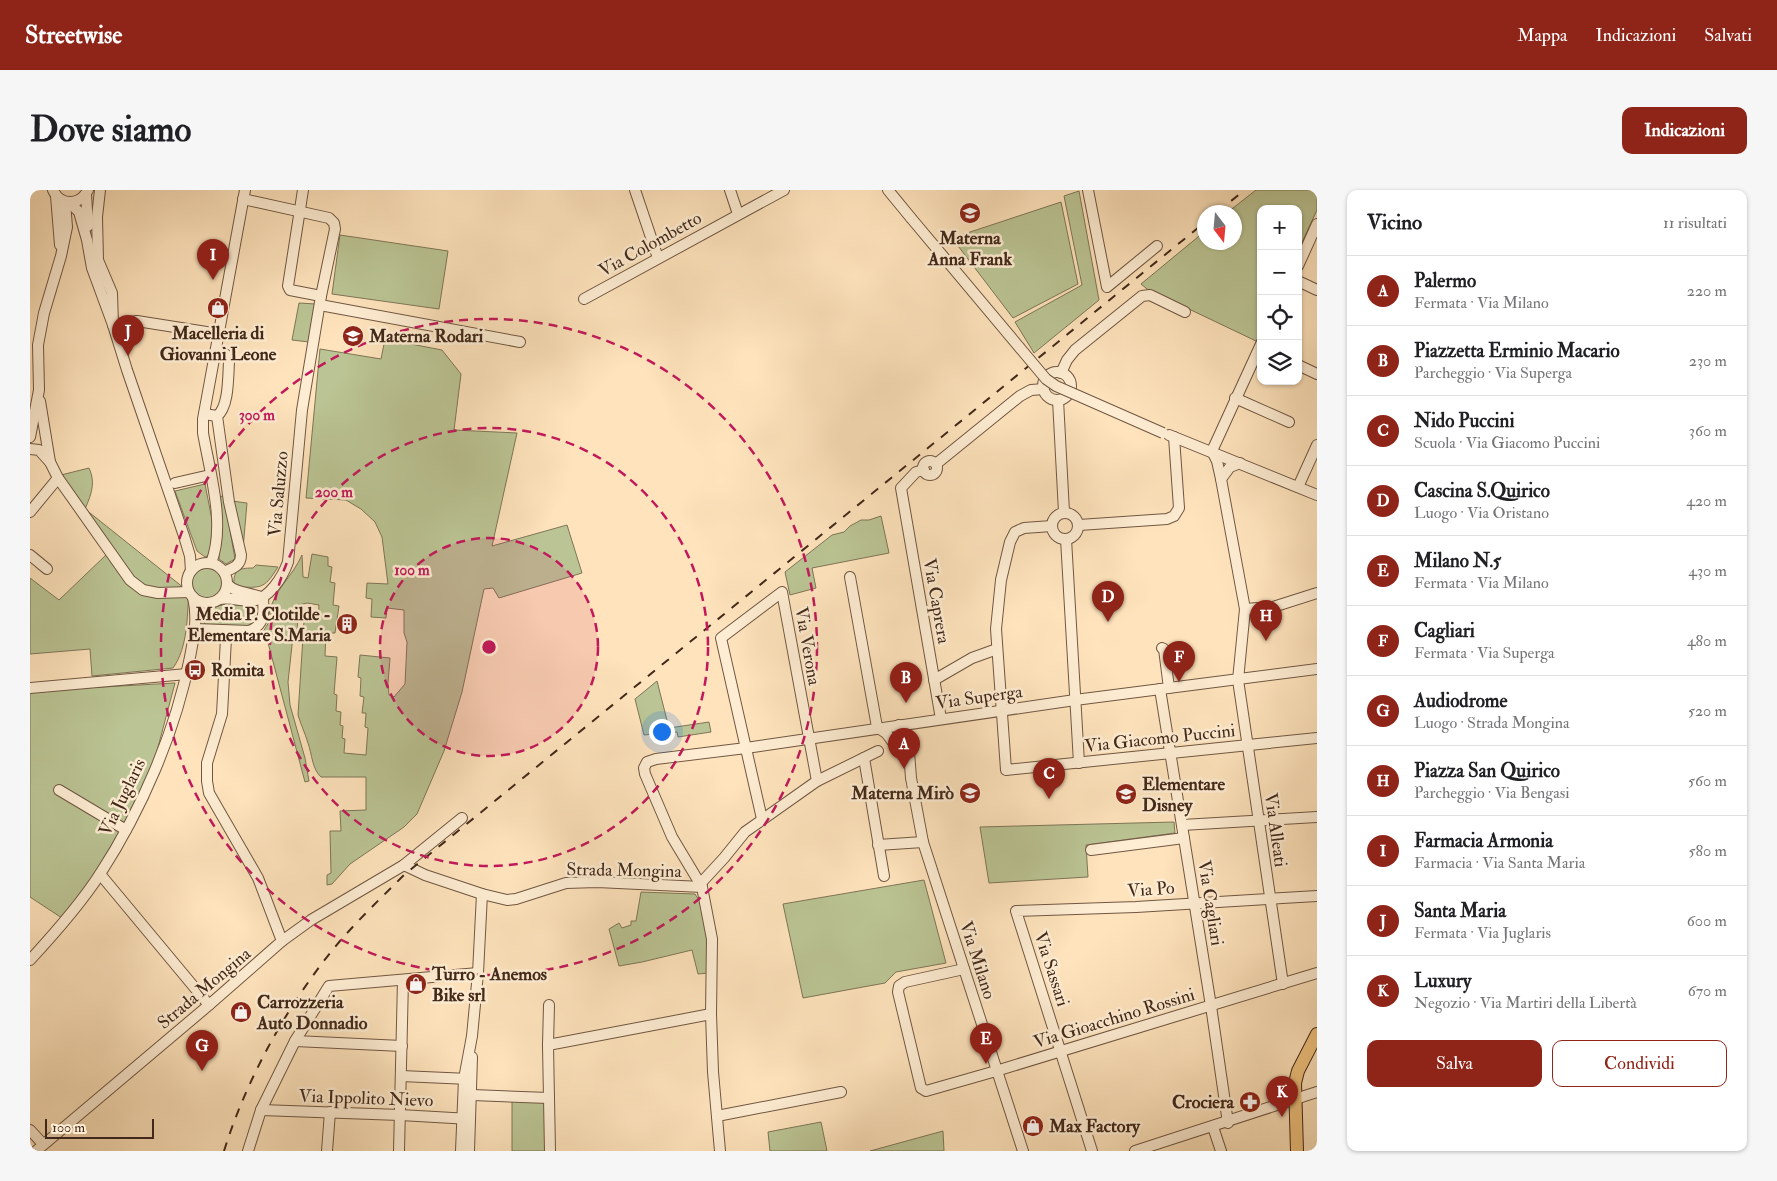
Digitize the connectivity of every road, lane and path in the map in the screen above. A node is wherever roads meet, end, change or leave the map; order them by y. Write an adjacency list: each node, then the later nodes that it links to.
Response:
1 (100, 190): 23 (street)
2 (303, 190): 11 (street)
3 (635, 190): 17 (street)
4 (730, 190): 12 (street)
5 (784, 190): 12 (street, Via Colombetto)
6 (888, 190): 39 (street, bridge)
7 (1088, 190): 15 (street)
8 (87, 192): 10 (street); 14 (street)
9 (244, 195): 11 (street, Via Saluzzo); 24 (street)
10 (61, 198): 14 (street); 32 (street)
11 (299, 212): 21 (street); 21 (street, Via Saluzzo)
12 (738, 214): 17 (street, Via Colombetto)
13 (1317, 224): 16 (street)
14 (87, 240): 23 (street)
15 (1157, 246)
16 (1302, 257)
17 (658, 258): 20 (street, Via Colombetto)
18 (1302, 283): 19 (street)
19 (1317, 290)
20 (584, 299)
21 (320, 300): 25 (street); 70 (street, Via Saluzzo)
22 (1186, 312): 29 (street)
23 (113, 325): 24 (street); 59 (street)
24 (219, 334): 26 (street)
25 (520, 342)
26 (215, 352): 35 (street); 36 (street)
27 (1257, 352): 33 (street)
28 (1302, 367): 30 (street)
29 (1061, 373): 31 (street); 34 (street)
30 (1317, 374)
31 (1044, 389): 34 (street); 79 (street, Via Caprera)
32 (39, 390): 38 (street); 40 (street)
33 (1235, 398): 37 (street); 44 (street)
34 (1058, 400): 56 (street)
35 (204, 414): 36 (street); 49 (street)
36 (217, 416): 48 (street)
37 (1290, 422)
38 (31, 435): 40 (street)
39 (1174, 437): 42 (street); 47 (street)
40 (46, 438): 45 (street)
41 (1317, 446): 53 (street)
42 (1201, 447): 44 (street); 47 (street)
43 (30, 449): 45 (street)
44 (1212, 451): 46 (street); 51 (street, Via Alleati)
45 (50, 462): 50 (street)
46 (1240, 463): 51 (street); 53 (street)
47 (1176, 464): 57 (street)
48 (225, 476): 49 (street); 65 (street)
49 (211, 477): 52 (street); 62 (street)
50 (58, 478): 55 (street); 69 (street)
51 (1221, 479): 72 (street, Via Alleati)
52 (175, 483)
53 (1298, 487): 54 (street)
54 (1317, 495)
55 (30, 512)
56 (1064, 512): 57 (street); 58 (street)
57 (1079, 525): 60 (street)
58 (1052, 526): 60 (street); 76 (street)
59 (184, 536): 62 (street); 64 (street)
60 (1066, 539): 83 (street)
61 (30, 555): 63 (street)
62 (209, 563): 64 (street); 65 (street)
63 (47, 569)
64 (191, 571): 69 (street)
65 (224, 572): 67 (street)
66 (850, 577): 88 (street)
67 (228, 585): 70 (street); 71 (street)
68 (1317, 593): 72 (street)
69 (191, 594): 71 (street); 73 (street, Via Juglaris)
70 (262, 598): 71 (street); 74 (street)
71 (214, 601): 73 (street, Via Juglaris)
72 (1244, 609): 80 (street, Via Alleati)
73 (196, 627): 74 (street); 78 (street, Via Juglaris)
74 (229, 631): 121 (street)
75 (1162, 648): 82 (street, Via Cagliari)
76 (997, 649): 79 (street); 84 (street)
77 (1317, 669): 80 (street, Via Superga)
78 (187, 674): 81 (street); 107 (street, Via Juglaris)
79 (934, 680): 85 (street, Via Caprera)
80 (1238, 680): 82 (street, Via Superga); 92 (street, Via Alleati)
81 (30, 688)
82 (1165, 689): 83 (street, Via Superga); 95 (street, Via Cagliari)
83 (1076, 700): 84 (street, Via Superga); 98 (street)
84 (1002, 710): 85 (street, Via Superga); 98 (street, Via Giacomo Puccini)
85 (941, 719): 86 (street, Via Superga)
86 (914, 723): 87 (street, Via Superga); 91 (street)
87 (895, 725): 88 (street, Via Superga); 91 (street, Via Milano); 96 (street, Via Milano)
88 (877, 728): 89 (street, Via Superga); 96 (street)
89 (808, 738): 93 (street, Via Superga); 93 (street, Via Verona); 100 (street, Via Verona)
90 (1317, 738): 92 (street, Via Giacomo Puccini)
91 (906, 742): 99 (street, Via Milano)
92 (1248, 745): 95 (street, Via Giacomo Puccini); 105 (street, Via Alleati)
93 (746, 748): 104 (street); 115 (street, Via Superga)
94 (878, 751): 97 (street)
95 (1170, 754): 98 (street, Via Giacomo Puccini); 106 (street, Via Cagliari)
96 (904, 757): 99 (street, Via Milano)
97 (864, 758): 100 (street); 110 (street)
98 (1079, 763)
99 (911, 778): 109 (street, Via Milano)
100 (817, 781): 104 (street)
101 (59, 790): 107 (street)
102 (1317, 817): 105 (street)
103 (462, 818): 112 (street, Strada Mongina)
104 (762, 820): 115 (street)
105 (1258, 821): 106 (street); 118 (street, Via Alleati)
106 (1182, 826): 108 (street, Via Cagliari)
107 (126, 830): 113 (street, Via Juglaris)
108 (1184, 838): 111 (street); 119 (street, Via Cagliari)
109 (923, 842): 110 (street); 123 (street, Via Milano)
110 (878, 846): 114 (street)
111 (1091, 850)
112 (404, 865): 116 (street, Strada Mongina); 121 (street, Strada Mongina)
113 (100, 874): 122 (street, Via Juglaris); 128 (street)
114 (884, 876)
115 (701, 886): 116 (street, Strada Mongina); 131 (street)
116 (482, 894): 124 (street)
117 (1317, 896): 118 (street, Via Po)
118 (1270, 899): 119 (street, Via Po); 127 (street, Via Alleati)
119 (1194, 903): 120 (street, Via Po); 130 (street, Via Cagliari)
120 (1016, 911): 136 (street, Via Sassari)
121 (282, 941): 128 (street, Strada Mongina)
122 (30, 960)
123 (964, 969): 137 (street, Via Milano); 137 (street, Via Gioacchino Rossini)
124 (478, 973): 126 (street); 139 (street)
125 (1317, 973): 127 (street, Via Gioacchino Rossini)
126 (404, 980): 133 (street); 135 (street)
127 (1283, 984): 130 (street, Via Gioacchino Rossini)
128 (209, 1005): 154 (street, Strada Mongina)
129 (549, 1005): 134 (street)
130 (1211, 1006): 136 (street, Via Gioacchino Rossini); 150 (street, Via Cagliari)
131 (711, 1014): 134 (street); 148 (street)
132 (1317, 1034): 144 (main road)
133 (295, 1041): 135 (street); 145 (street)
134 (548, 1045): 143 (street)
135 (402, 1046): 138 (street)
136 (1061, 1052): 137 (street, Via Gioacchino Rossini); 163 (street, Via Sassari)
137 (996, 1071): 162 (street, Via Milano)
138 (401, 1076): 139 (street); 147 (street)
139 (468, 1079): 142 (street); 149 (street)
140 (841, 1092): 148 (street)
141 (1317, 1092): 144 (street)
142 (472, 1095): 143 (street); 149 (street)
143 (549, 1098): 160 (street)
144 (1295, 1099): 150 (street); 166 (main road)
145 (261, 1110): 146 (street, Via Ippolito Nievo); 155 (street)
146 (330, 1112): 147 (street, Via Ippolito Nievo); 156 (street)
147 (400, 1115): 149 (street, Via Ippolito Nievo); 157 (street)
148 (717, 1116): 161 (street)
149 (466, 1119): 158 (street); 159 (street)
150 (1228, 1122): 151 (street)
151 (1212, 1127): 153 (street); 165 (street)
152 (30, 1130): 154 (street)
153 (1160, 1147): 164 (street)
154 (40, 1148)
155 (248, 1151)
156 (327, 1151)
157 (399, 1151)
158 (461, 1151)
159 (469, 1151)
160 (550, 1151)
161 (720, 1151)
162 (1023, 1151)
163 (1092, 1151)
164 (1135, 1151)
165 (1221, 1151)
166 (1296, 1151)

